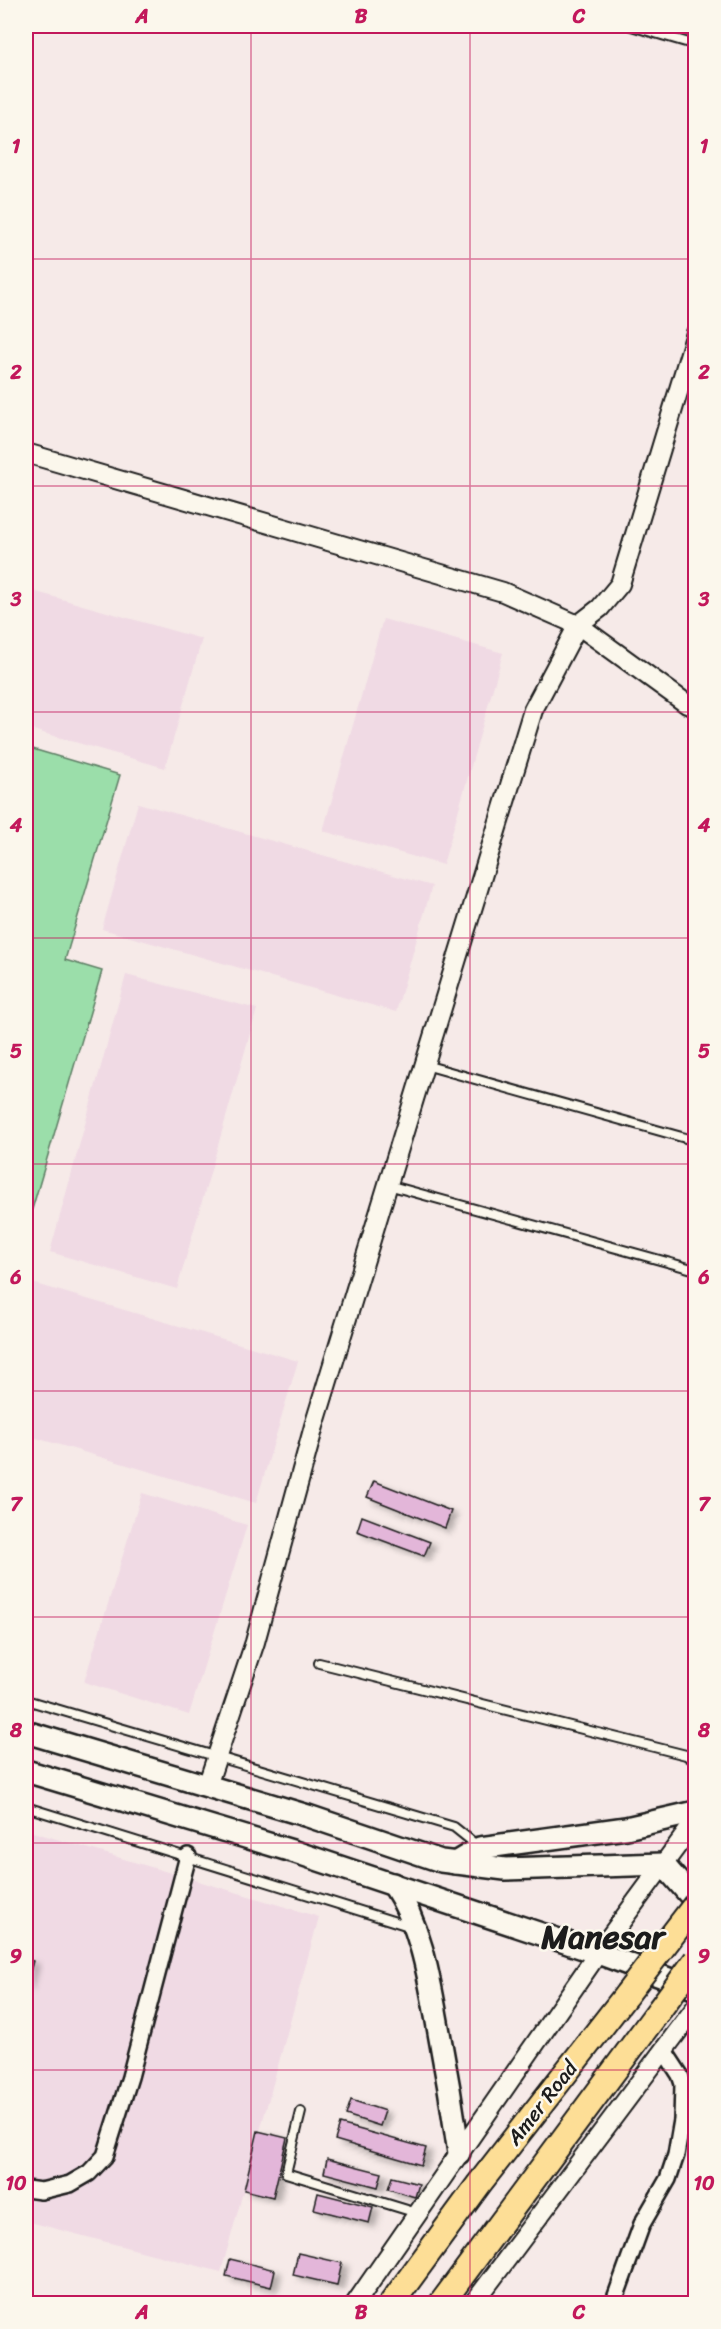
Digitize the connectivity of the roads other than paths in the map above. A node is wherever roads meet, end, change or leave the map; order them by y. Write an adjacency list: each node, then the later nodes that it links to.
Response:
1 (631, 26): 2 (lane)
2 (696, 45)
3 (696, 333): 5 (street)
4 (26, 453): 5 (street)
5 (578, 625): 6 (street); 7 (street)
6 (696, 707)
7 (425, 1065): 8 (lane); 9 (street)
8 (696, 1141)
9 (388, 1185): 10 (lane); 14 (street)
10 (696, 1270)
11 (319, 1664): 15 (lane)
12 (26, 1700): 14 (lane)
13 (26, 1732): 17 (main road)
14 (218, 1758): 17 (street); 21 (lane)
15 (696, 1762)
16 (26, 1771): 25 (main road)
17 (207, 1786): 23 (main road)
18 (26, 1807): 22 (lane)
19 (696, 1812): 21 (main road)
20 (696, 1820): 24 (street)
21 (480, 1848): 23 (main road)
22 (188, 1856): 27 (lane); 35 (street)
23 (455, 1863): 24 (main road)
24 (663, 1864): 26 (main road); 28 (street)
25 (393, 1884): 27 (main road); 28 (main road)
26 (696, 1903): 38 (highway, Amer Road, bridge)
27 (416, 1928): 34 (main road)
28 (598, 1953): 30 (main road); 34 (street)
29 (696, 1960): 39 (highway, Amer Road, bridge)
30 (696, 1989)
31 (696, 2007): 32 (street)
32 (663, 2049): 40 (street); 41 (street)
33 (301, 2112): 36 (lane)
34 (459, 2153): 36 (street)
35 (26, 2189)
36 (417, 2213): 37 (street)
37 (355, 2304)
38 (391, 2304)
39 (441, 2304)
40 (473, 2304)
41 (613, 2304)

